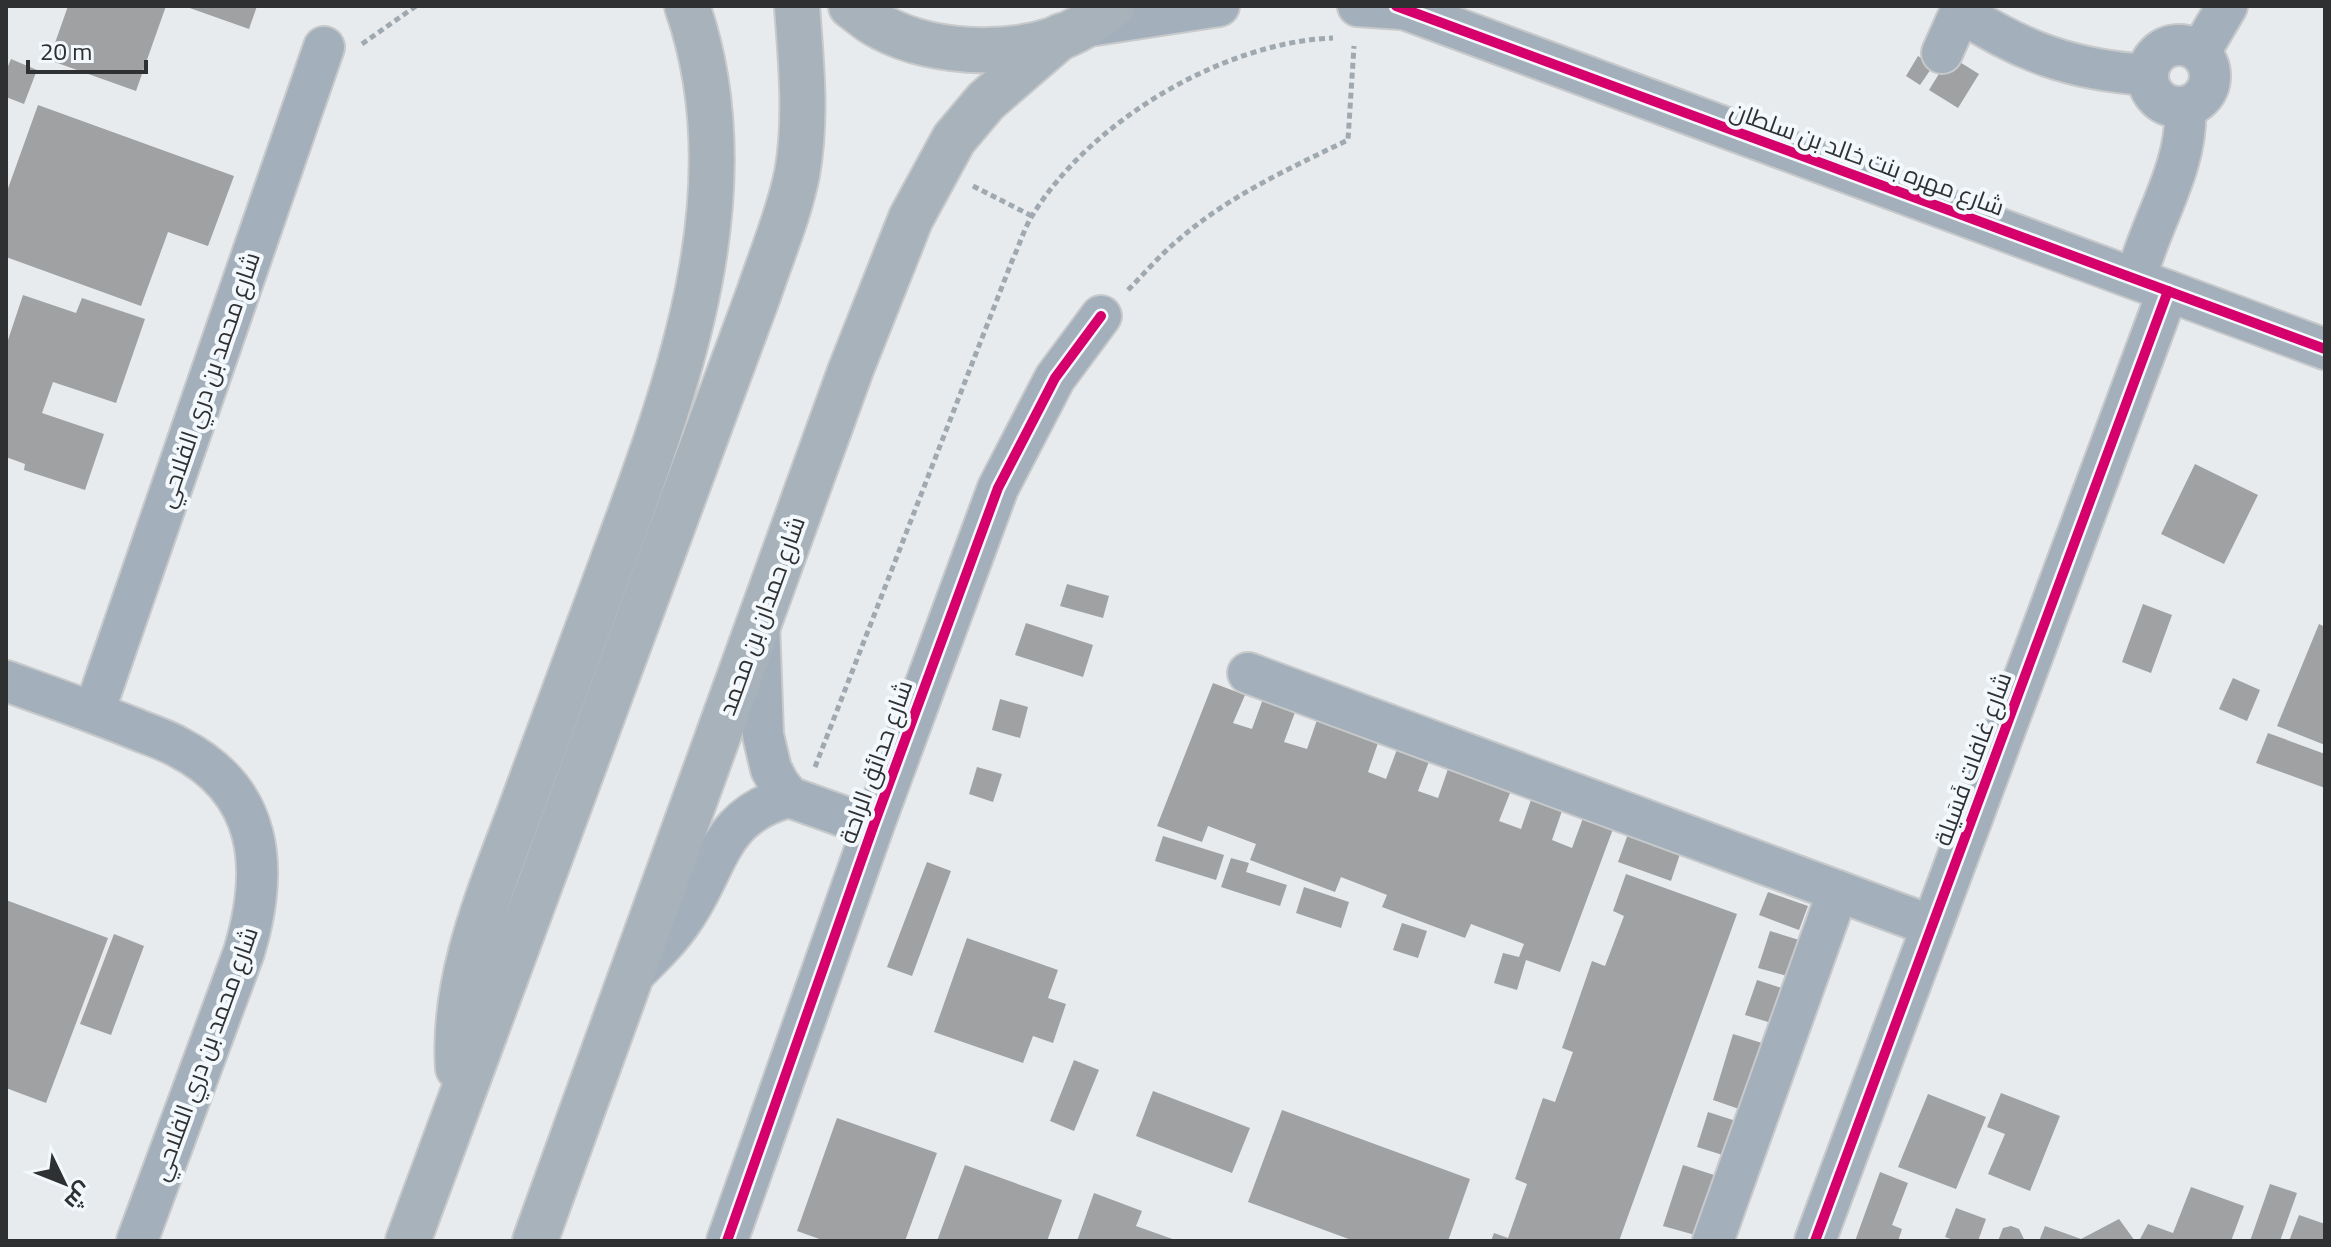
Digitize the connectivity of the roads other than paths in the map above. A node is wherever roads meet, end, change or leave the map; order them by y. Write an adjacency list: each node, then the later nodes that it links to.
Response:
1 (687, 6): 27 (main road)
2 (797, 6): 27 (main road)
3 (851, 6): 9 (main road)
4 (1219, 6): 9 (street)
5 (2227, 6): 11 (street)
6 (1398, 8): 8 (street, شارع مهره بنت خالد بن سلطان); 15 (street, شارع مهره بنت خالد بن سلطان)
7 (1962, 9): 12 (street); 13 (street)
8 (1356, 22)
9 (1085, 23): 18 (main road, شارع حمدان بن محمد)
10 (324, 47): 21 (street, شارع محمد بن دري الفلاحي)
11 (2200, 52): 13 (street); 14 (street)
12 (1942, 53)
13 (2147, 75): 14 (street)
14 (2185, 107): 15 (street, شارع غافات فَسَيلة)
15 (2152, 285): 17 (street, شارع مهره بنت خالد بن سلطان); 25 (street, شارع غافات فَسَيلة)
16 (1101, 316): 23 (street, شارع حدائق الراحة)
17 (2325, 349)
18 (759, 622): 22 (street); 26 (main road, شارع حمدان بن محمد)
19 (1248, 673): 24 (street)
20 (6, 681): 21 (street, شارع محمد بن دري الفلاحي)
21 (94, 712): 28 (street, شارع محمد بن دري الفلاحي)
22 (789, 797): 23 (street, شارع حدائق الراحة); 26 (street)
23 (873, 827): 31 (street, شارع حدائق الراحة)
24 (1838, 891): 25 (street); 32 (street)
25 (1932, 926): 33 (street, شارع غافات فَسَيلة)
26 (633, 975): 30 (main road, شارع حمدان بن محمد)
27 (460, 1099): 29 (main road)
28 (137, 1241)
29 (408, 1241)
30 (535, 1241)
31 (727, 1241)
32 (1713, 1241)
33 (1815, 1241)

